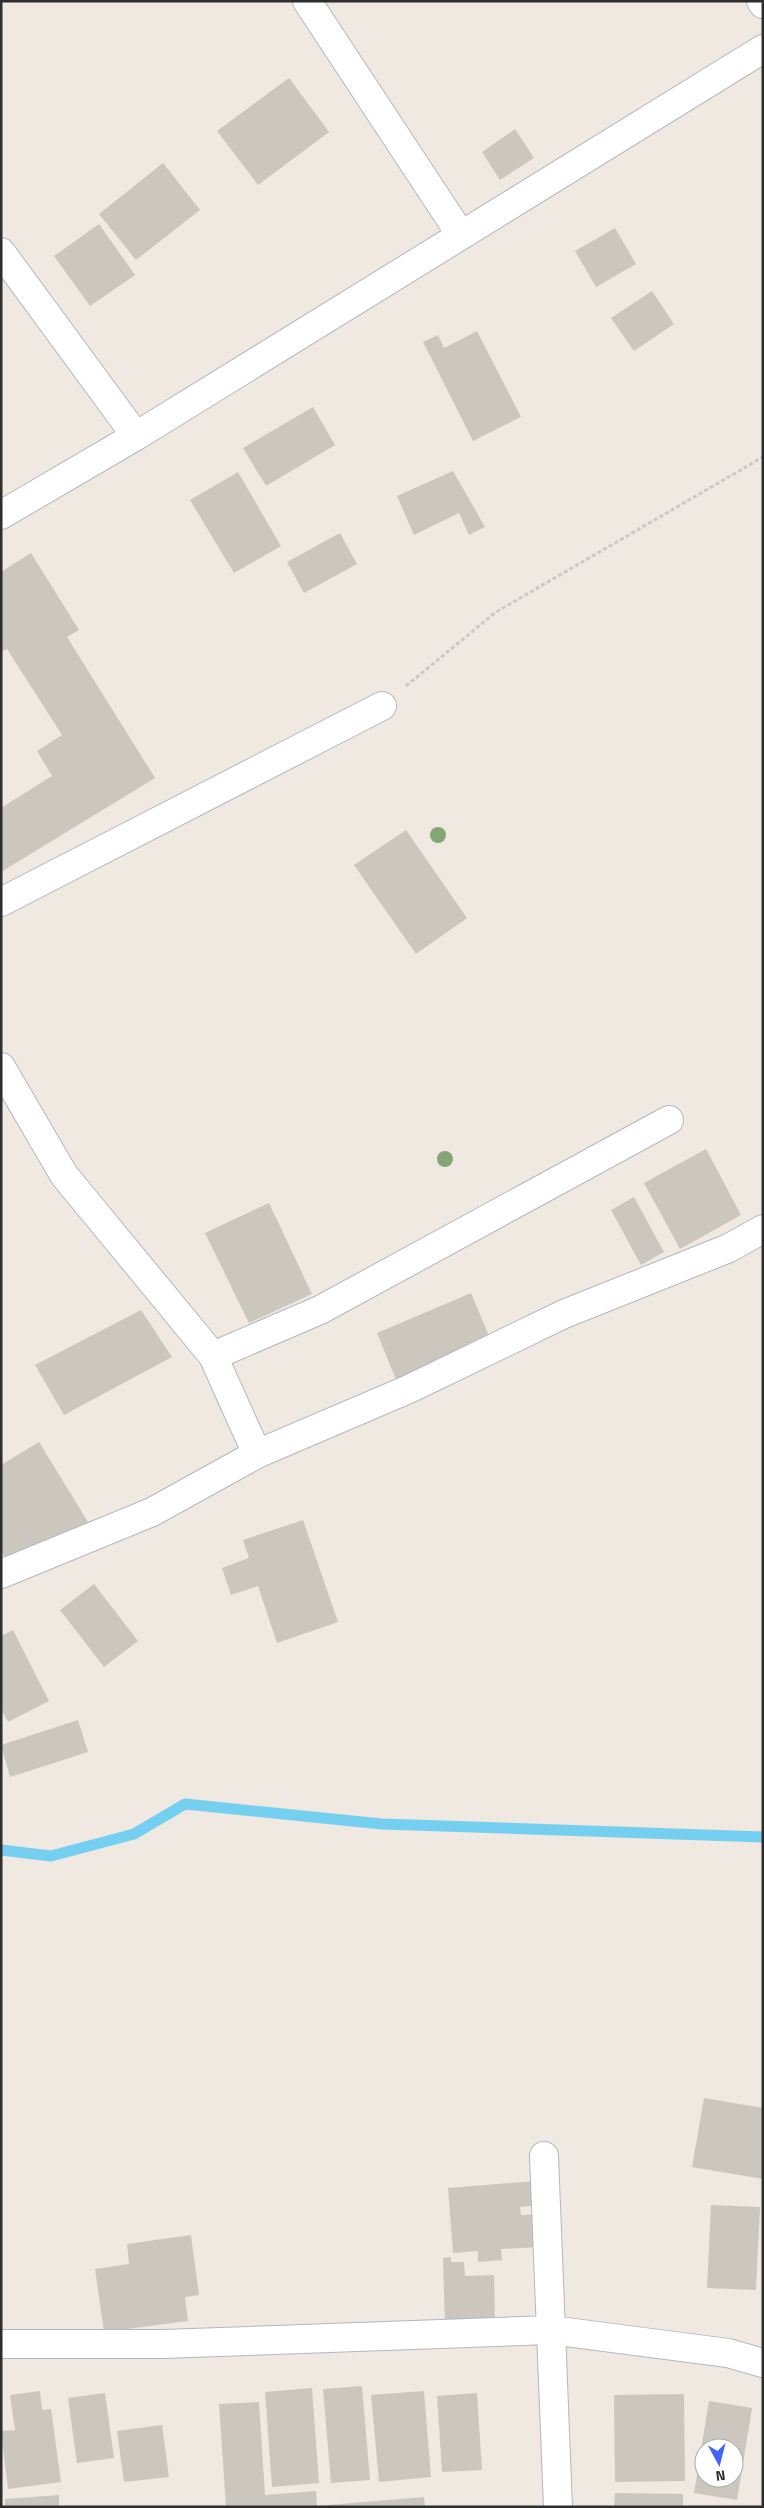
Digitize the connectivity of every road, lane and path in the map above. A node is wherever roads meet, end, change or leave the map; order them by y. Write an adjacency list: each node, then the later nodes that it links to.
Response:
1 (307, 1): 3 (street)
2 (763, 49): 3 (street)
3 (461, 235): 5 (street)
4 (1, 252): 5 (street)
5 (136, 436): 7 (street)
6 (763, 457): 8 (path)
7 (1, 514)
8 (382, 706): 9 (street)
9 (1, 902)
10 (1, 1067): 13 (street)
11 (669, 1120): 13 (street)
12 (763, 1229): 14 (street)
13 (213, 1356): 14 (street)
14 (257, 1454): 15 (street)
15 (1, 1574)
16 (544, 2156): 17 (street)
17 (551, 2330): 18 (street); 19 (street); 20 (street)
18 (1, 2344)
19 (763, 2363)
20 (558, 2507)

